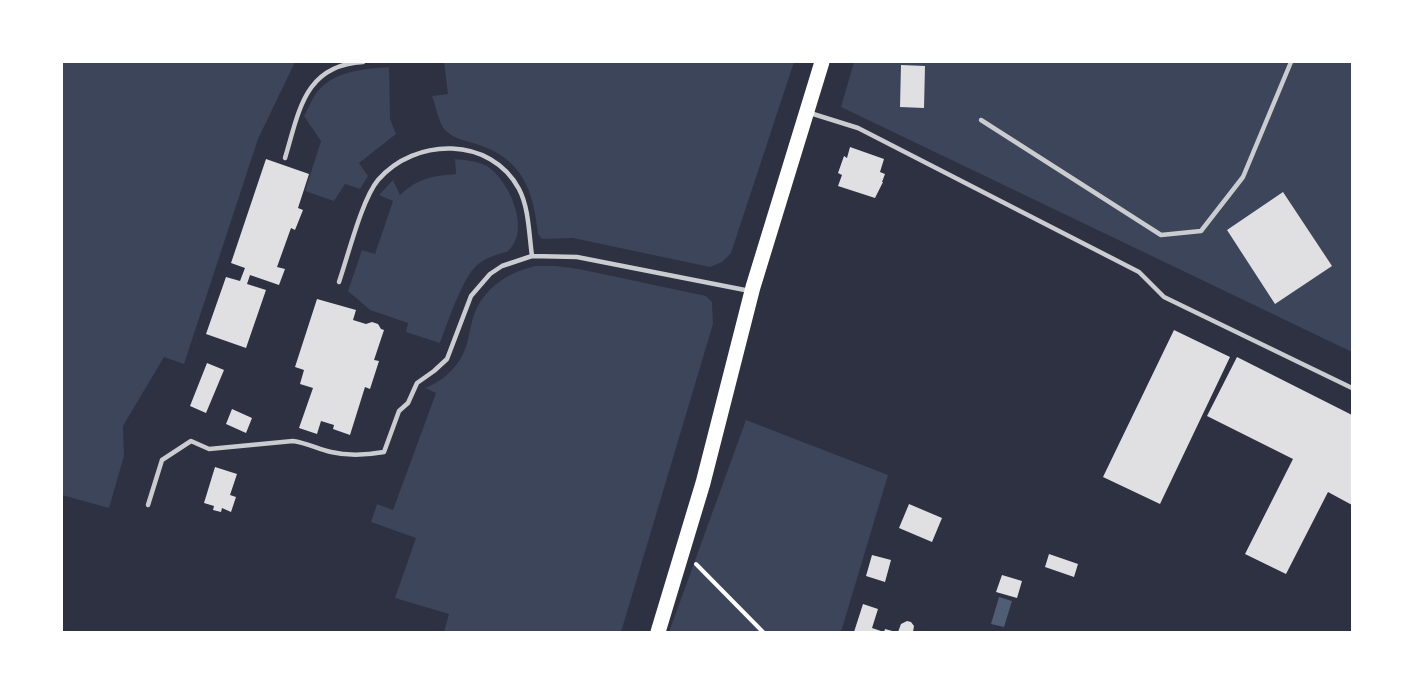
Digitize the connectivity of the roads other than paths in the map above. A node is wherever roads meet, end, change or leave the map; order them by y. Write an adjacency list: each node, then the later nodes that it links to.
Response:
1 (363, 62): 6 (lane)
2 (822, 62): 4 (main road)
3 (1291, 62): 5 (lane)
4 (807, 112): 9 (main road); 10 (lane)
5 (981, 120)
6 (285, 158)
7 (532, 256): 8 (lane); 9 (lane); 11 (lane)
8 (339, 282)
9 (752, 292): 12 (main road)
10 (1353, 388)
11 (148, 506)
12 (658, 633)

